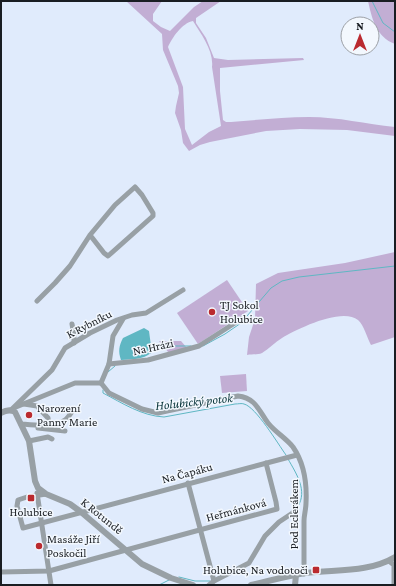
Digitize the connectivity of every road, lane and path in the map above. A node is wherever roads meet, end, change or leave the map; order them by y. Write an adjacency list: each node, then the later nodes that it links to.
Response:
1 (90, 235): 1 (street); 3 (street)
2 (183, 290): 4 (street, K Rybníku)
3 (37, 301)
4 (123, 319): 7 (street, K Rybníku); 8 (street)
5 (241, 319): 8 (street, Na Hrázi)
6 (72, 324): 7 (street)
7 (74, 343): 11 (street, K Rybníku)
8 (109, 364): 9 (street)
9 (100, 383): 10 (street); 20 (street, Pod Eclerákem)
10 (21, 404): 11 (street); 15 (street)
11 (11, 410): 13 (street); 14 (street)
12 (73, 410): 15 (street)
13 (1, 413)
14 (21, 424): 16 (street); 19 (street)
15 (49, 425): 16 (street)
16 (34, 426): 17 (street)
17 (65, 431)
18 (52, 439): 19 (street)
19 (29, 440): 23 (street)
20 (297, 454): 21 (street, Na Čapáku); 36 (street, Pod Eclerákem)
21 (266, 463): 22 (street, Na Čapáku); 29 (street, Heřmánková)
22 (188, 483): 27 (street, Na Čapáku); 29 (street, Heřmánková)
23 (38, 488): 24 (street, K Rotundě); 25 (street)
24 (46, 494): 25 (street); 27 (street, K Rotundě)
25 (37, 496): 28 (street); 28 (street, Na Čapáku)
26 (296, 504): 38 (street)
27 (81, 512): 28 (street, Na Čapáku); 30 (street, K Rotundě)
28 (42, 523): 34 (street)
29 (201, 530): 30 (street, Heřmánková); 38 (street, Heřmánková)
30 (126, 550): 34 (street, Heřmánková); 40 (street, K Rotundě)
31 (395, 557): 32 (street)
32 (389, 561): 33 (street); 36 (street)
33 (395, 565): 44 (street)
34 (49, 571): 35 (street, Heřmánková); 39 (street)
35 (1, 572)
36 (304, 574): 37 (street)
37 (296, 575): 42 (street); 43 (street)
38 (214, 581): 41 (street)
39 (51, 585)
40 (193, 585)
41 (209, 585)
42 (252, 585)
43 (295, 585)
44 (394, 585)

